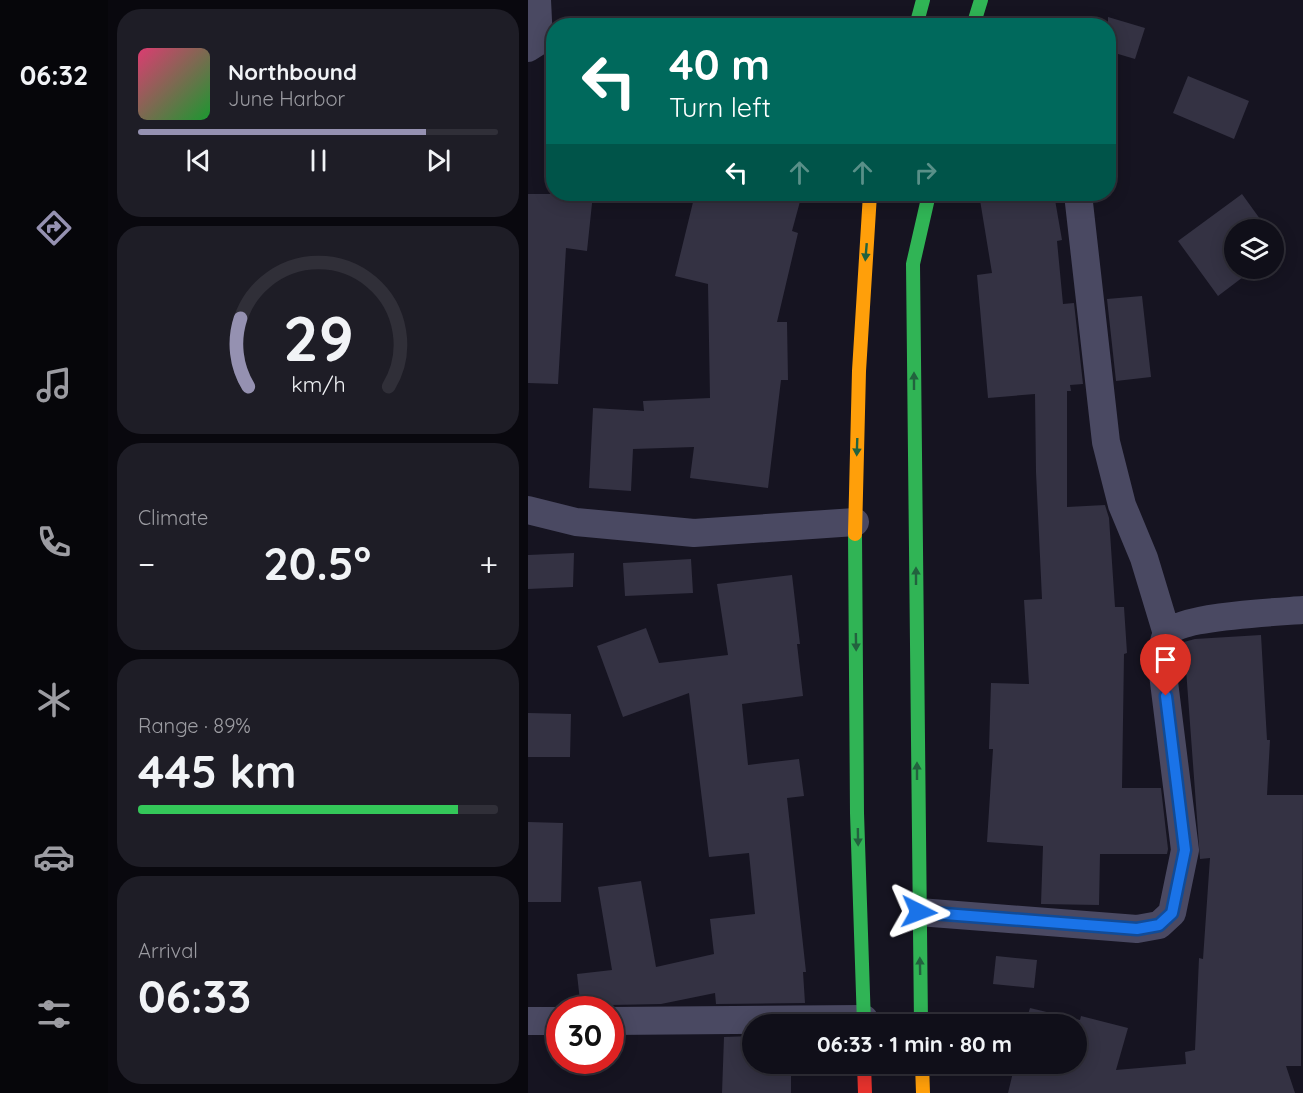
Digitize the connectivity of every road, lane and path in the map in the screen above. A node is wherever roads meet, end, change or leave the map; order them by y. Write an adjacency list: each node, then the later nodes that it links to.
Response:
1 (537, 0): 6 (street)
2 (923, 0): 4 (main road)
3 (981, 0): 5 (main road)
4 (918, 18)
5 (975, 18)
6 (528, 48)
7 (869, 201): 11 (main road, one-way to 11)
8 (926, 201): 14 (main road, one-way to 8)
9 (1079, 201): 13 (street)
10 (528, 510): 11 (street)
11 (855, 522): 15 (main road, one-way to 15)
12 (1303, 610): 13 (street)
13 (1167, 634): 14 (street)
14 (919, 912): 16 (main road, one-way to 14)
15 (864, 1014)
16 (921, 1014)
17 (528, 1021): 18 (street)
18 (546, 1021)
19 (624, 1021): 20 (street)
20 (742, 1022)
21 (864, 1074): 23 (main road)
22 (922, 1074): 24 (main road)
23 (864, 1093)
24 (923, 1093)

